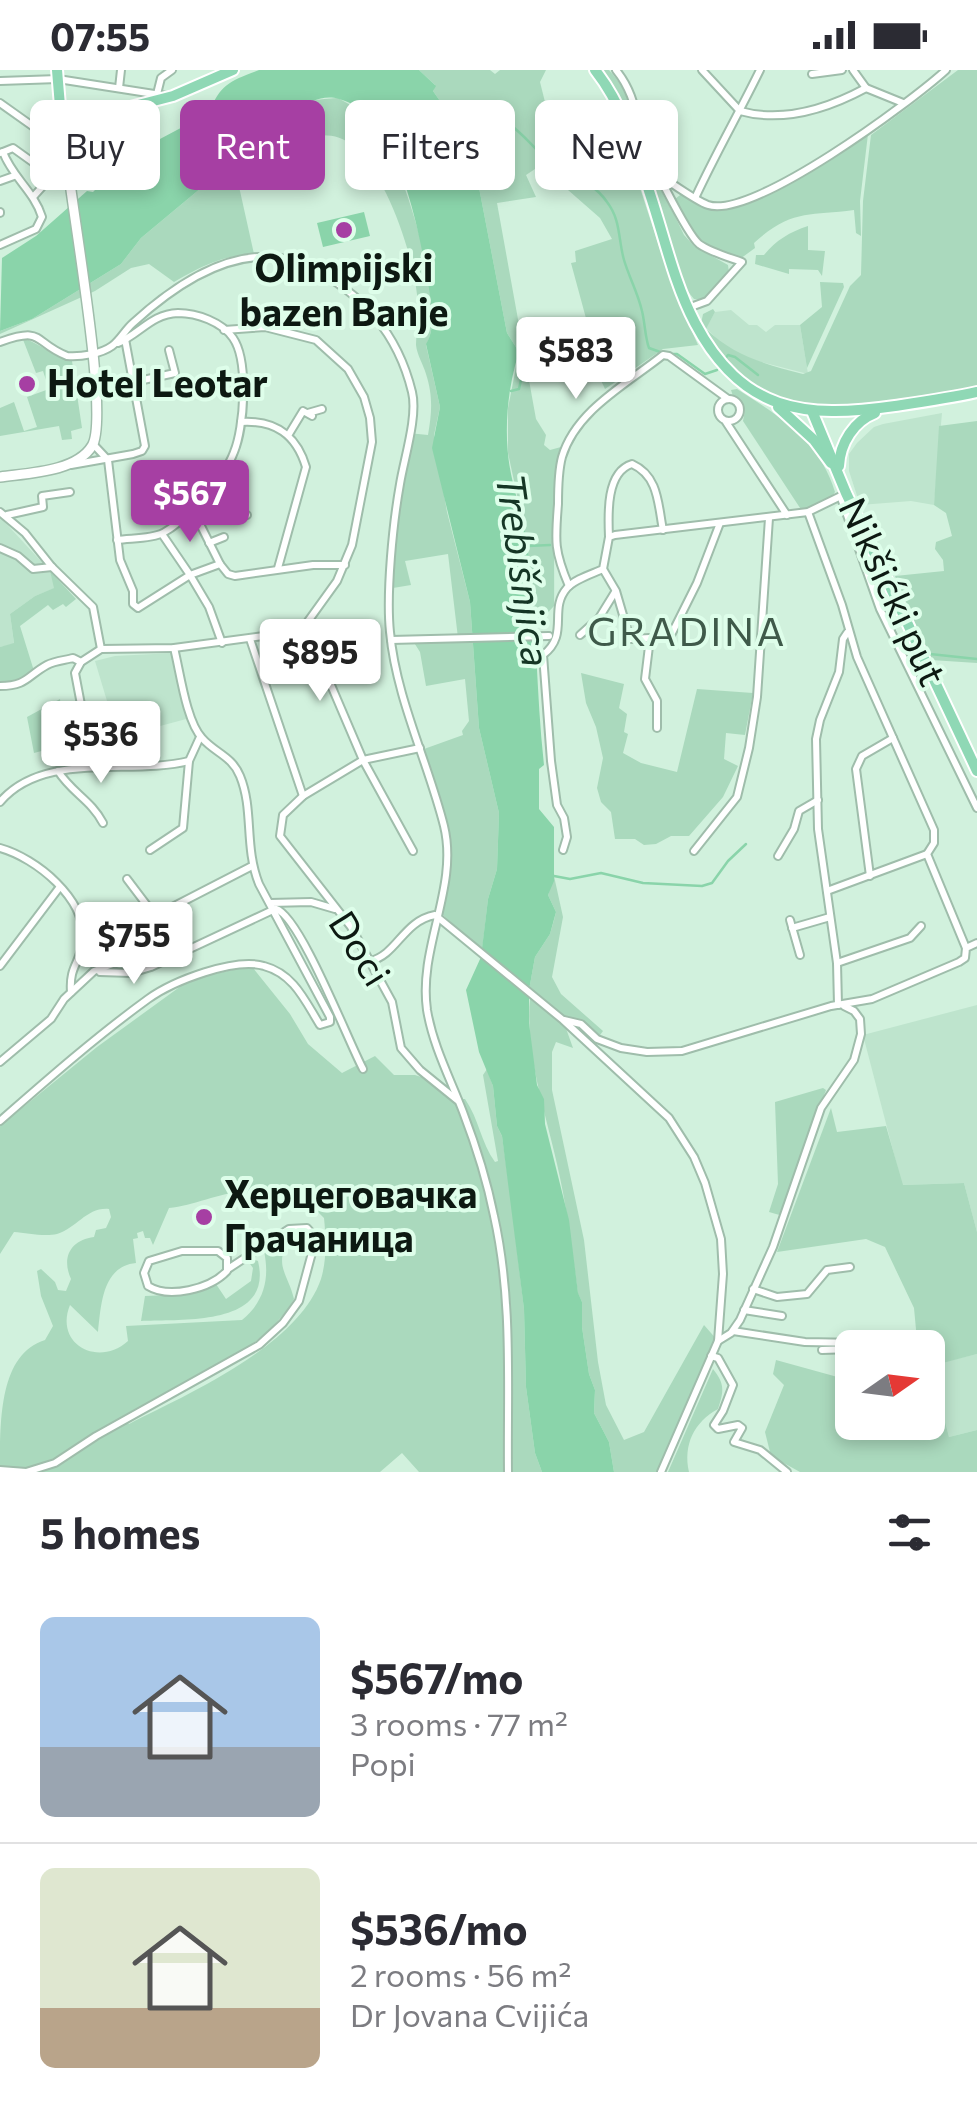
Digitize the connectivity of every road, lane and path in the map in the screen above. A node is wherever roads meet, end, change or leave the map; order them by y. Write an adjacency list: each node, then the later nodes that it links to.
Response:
1 (20, 70): 14 (street)
2 (121, 70): 16 (street)
3 (172, 70): 18 (street)
4 (233, 70): 19 (main road)
5 (595, 70): 40 (main road)
6 (616, 70): 22 (street)
7 (702, 70): 25 (street)
8 (760, 70): 25 (street)
9 (842, 70): 12 (street)
10 (853, 70): 17 (street)
11 (946, 70): 24 (street)
12 (812, 74)
13 (57, 75): 14 (street); 16 (street); 20 (main road)
14 (21, 80): 15 (street)
15 (0, 81)
16 (119, 88): 18 (street)
17 (866, 88): 24 (street); 25 (street)
18 (157, 94): 19 (street)
19 (173, 96): 21 (main road)
20 (61, 100)
21 (158, 100)
22 (634, 100)
23 (0, 103): 26 (street)
24 (902, 103): 36 (street)
25 (740, 111): 36 (street)
26 (30, 125)
27 (2, 153): 28 (street); 29 (street)
28 (30, 160)
29 (14, 176): 30 (street); 37 (street)
30 (0, 181)
31 (678, 186): 32 (street)
32 (683, 189): 36 (street); 38 (street)
33 (39, 190): 37 (street)
34 (71, 190): 45 (street)
35 (668, 190): 38 (street)
36 (696, 196)
37 (33, 197): 39 (street)
38 (673, 199): 40 (street)
39 (0, 245)
40 (688, 308): 49 (main road)
41 (224, 330): 42 (street); 53 (street); 79 (street)
42 (124, 337): 45 (street); 46 (street); 92 (street)
43 (0, 342): 45 (street)
44 (169, 350): 46 (street)
45 (92, 354): 56 (street)
46 (134, 382): 57 (street)
47 (977, 392): 50 (main road)
48 (728, 399): 54 (street); 54 (street); 84 (street)
49 (768, 399): 52 (main road); 60 (main road)
50 (893, 406): 52 (main road); 60 (main road)
51 (322, 409): 55 (street)
52 (812, 411): 60 (main road, Nikšićki put)
53 (242, 422): 55 (street); 63 (street)
54 (726, 422): 67 (street)
55 (289, 434): 81 (street)
56 (94, 444): 57 (street); 58 (street)
57 (108, 460): 58 (street); 75 (street)
58 (53, 468): 59 (street)
59 (0, 476)
60 (840, 476): 62 (main road, Nikšićki put)
61 (70, 492): 65 (street)
62 (844, 496): 64 (street); 106 (main road, Nikšićki put); 110 (street, Nikšićki put)
63 (192, 508): 68 (street); 72 (street)
64 (808, 512): 67 (street); 87 (street)
65 (3, 514): 80 (street)
66 (247, 515): 68 (street)
67 (787, 515): 69 (street)
68 (197, 517): 76 (street)
69 (769, 518): 70 (street); 116 (street)
70 (720, 522): 71 (street); 90 (street)
71 (662, 530): 74 (street); 74 (street)
72 (162, 534): 75 (street); 83 (street)
73 (224, 537): 76 (street)
74 (609, 537): 82 (street)
75 (117, 540): 83 (street)
76 (209, 543): 78 (street)
77 (0, 548): 80 (street)
78 (220, 564): 81 (street); 83 (street)
79 (345, 565): 81 (street); 86 (street)
80 (52, 567): 95 (street)
81 (278, 568)
82 (604, 569): 84 (street); 85 (street)
83 (190, 575): 93 (street)
84 (569, 586): 114 (street)
85 (616, 591): 88 (street); 90 (street)
86 (301, 632): 91 (street); 102 (street)
87 (848, 632): 100 (street); 108 (street)
88 (580, 635)
89 (549, 636): 92 (street)
90 (650, 638): 98 (street)
91 (250, 639): 93 (street); 107 (street)
92 (391, 640): 101 (street)
93 (222, 643): 94 (street)
94 (174, 648): 95 (street); 99 (street)
95 (101, 649): 96 (street)
96 (81, 662): 97 (street); 104 (street)
97 (0, 686)
98 (657, 728)
99 (200, 737): 103 (street); 119 (street)
100 (893, 738): 117 (street); 120 (street)
101 (420, 748): 102 (street); 126 (street)
102 (363, 760): 107 (street); 115 (street)
103 (189, 761): 104 (street); 113 (street)
104 (83, 767): 105 (street)
105 (58, 771): 109 (street); 111 (street)
106 (977, 771)
107 (303, 796): 125 (street, Doci)
108 (818, 800): 118 (street); 123 (street)
109 (0, 802)
110 (977, 808)
111 (103, 823)
112 (0, 848): 122 (street)
113 (150, 850)
114 (563, 850)
115 (413, 851)
116 (694, 852)
117 (926, 854): 120 (street); 131 (street)
118 (778, 856)
119 (252, 866): 124 (street); 127 (street)
120 (870, 876): 123 (street)
121 (127, 879): 127 (street)
122 (59, 888): 137 (street); 139 (street)
123 (827, 891): 128 (street)
124 (273, 906): 125 (street); 138 (street); 143 (street); 145 (street)
125 (336, 909): 135 (street, Doci)
126 (435, 915): 135 (street); 141 (street); 144 (street)
127 (155, 916): 138 (street)
128 (830, 916): 133 (street); 136 (street)
129 (920, 926): 136 (street)
130 (977, 943): 131 (street)
131 (966, 948): 134 (street)
132 (977, 954): 134 (street)
133 (800, 955)
134 (965, 958): 140 (street)
135 (370, 961): 144 (street, Doci)
136 (836, 963): 140 (street)
137 (0, 966)
138 (94, 971): 139 (street)
139 (71, 994): 142 (street)
140 (838, 1004): 141 (street); 150 (street)
141 (562, 1020): 154 (street)
142 (0, 1062)
143 (363, 1070)
144 (458, 1100): 160 (street)
145 (0, 1120)
146 (224, 1255): 147 (street); 149 (street); 149 (street)
147 (242, 1258): 149 (street); 159 (street)
148 (850, 1267): 150 (street)
149 (228, 1269)
150 (753, 1288): 151 (street)
151 (744, 1310): 152 (street); 153 (street)
152 (782, 1316)
153 (733, 1330): 154 (street); 155 (street)
154 (718, 1341): 158 (street)
155 (835, 1341)
156 (822, 1350): 157 (street)
157 (835, 1350)
158 (711, 1356): 161 (street); 162 (street)
159 (0, 1470)
160 (508, 1472)
161 (661, 1472)
162 (787, 1472)

